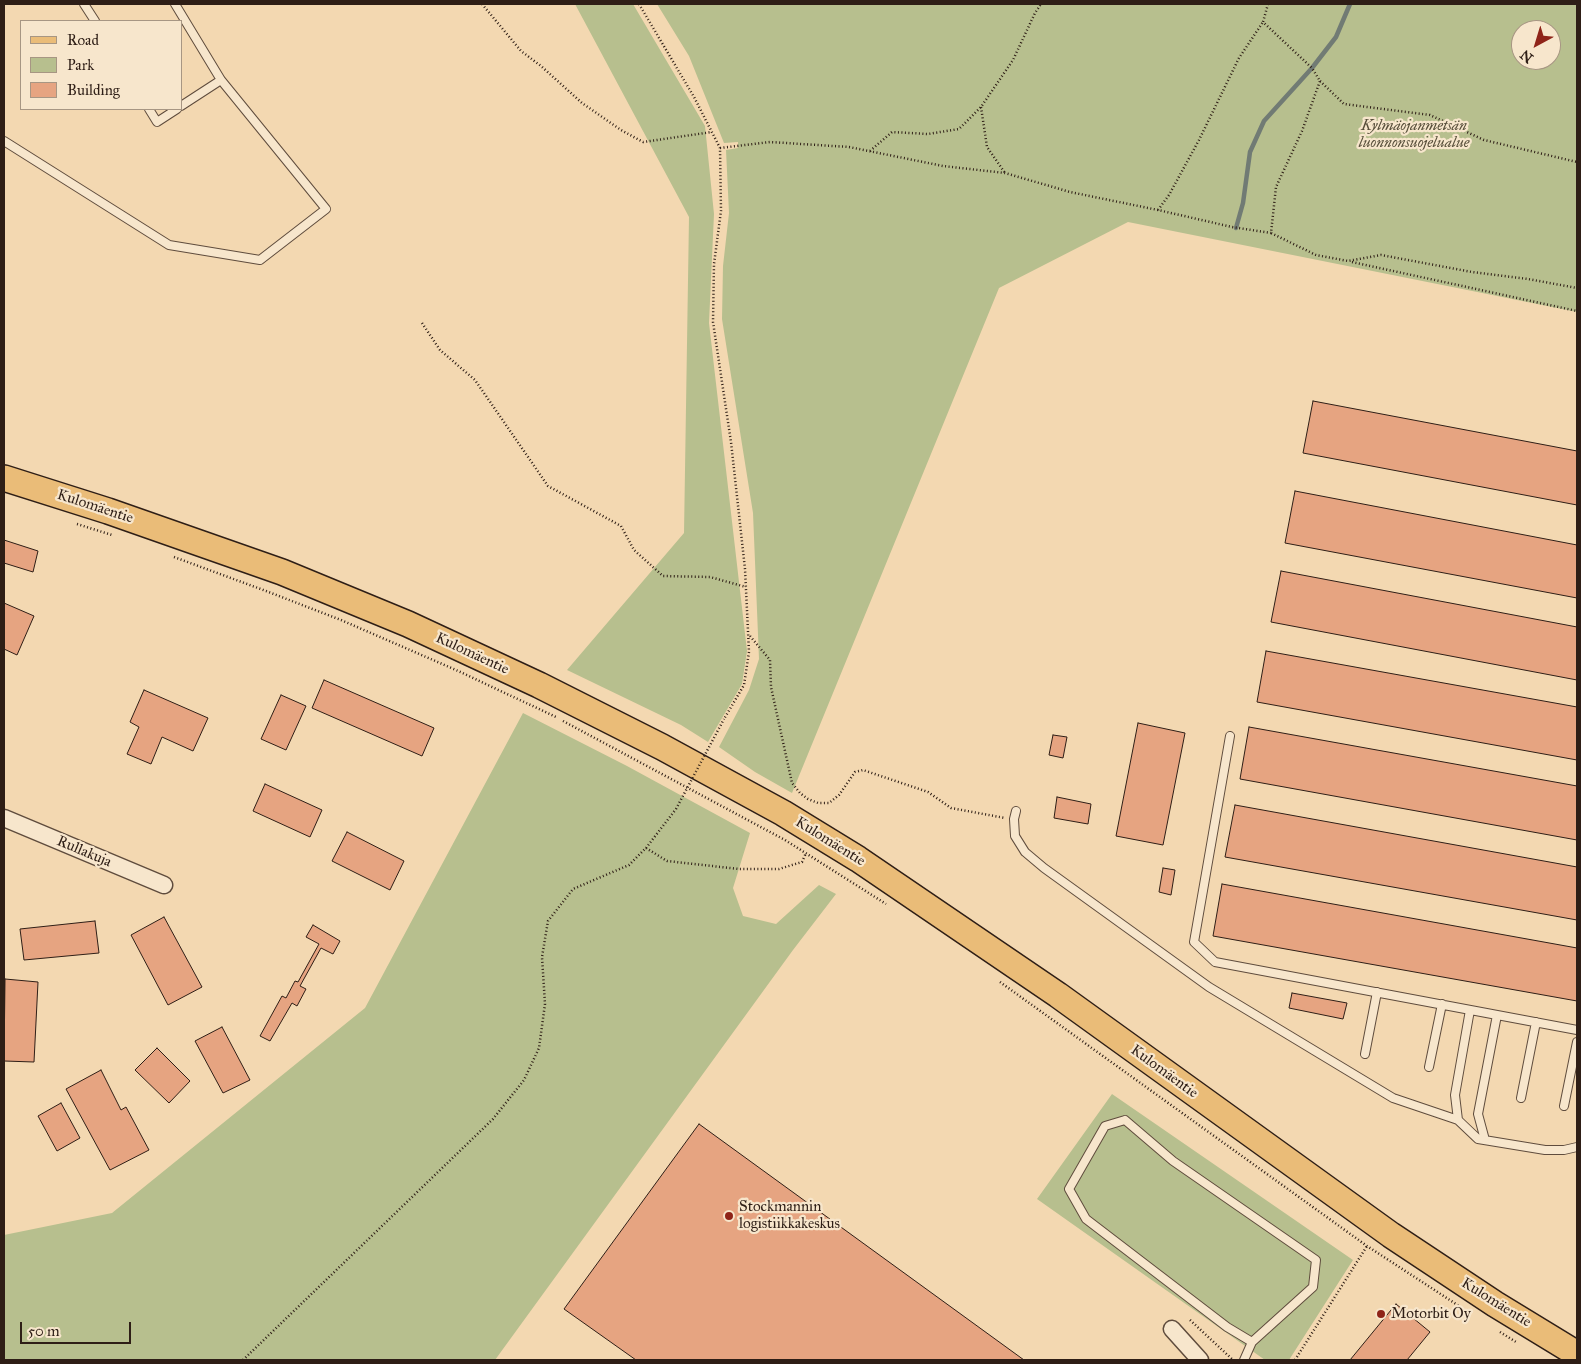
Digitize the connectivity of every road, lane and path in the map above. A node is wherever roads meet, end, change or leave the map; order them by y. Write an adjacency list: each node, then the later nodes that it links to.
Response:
1 (84, 4): 7 (lane)
2 (175, 4): 9 (lane)
3 (482, 4): 15 (path)
4 (639, 4): 15 (path)
5 (1042, 4): 12 (path)
6 (1268, 4): 8 (path)
7 (94, 20)
8 (1263, 22): 10 (path); 21 (path)
9 (221, 80): 11 (lane); 16 (lane)
10 (1320, 81): 19 (path); 22 (path)
11 (182, 105)
12 (981, 107): 18 (path); 20 (path)
13 (150, 110): 14 (lane)
14 (176, 110)
15 (712, 132): 17 (path)
16 (4, 141)
17 (720, 148): 18 (path); 31 (path)
18 (870, 151): 20 (path)
19 (1577, 162)
20 (1005, 173): 21 (path)
21 (1158, 210): 22 (path)
22 (1271, 233): 23 (path)
23 (1348, 261): 24 (path); 25 (path)
24 (1577, 288)
25 (1577, 311)
26 (422, 323): 31 (path)
27 (4, 478): 36 (main road, Kulomäentie)
28 (76, 524): 29 (path)
29 (114, 536)
30 (169, 555): 36 (path)
31 (746, 587): 32 (path)
32 (748, 635): 34 (path); 37 (path, bridge)
33 (1230, 736): 41 (lane)
34 (1015, 815): 52 (lane)
35 (4, 818): 38 (street, Rullakuja)
36 (811, 843): 37 (path); 39 (path); 62 (main road, Kulomäentie)
37 (646, 848): 63 (path)
38 (164, 885)
39 (889, 906)
40 (998, 980): 55 (path)
41 (1377, 992): 42 (lane); 48 (lane)
42 (1442, 1004): 43 (lane); 49 (lane)
43 (1470, 1010): 44 (lane); 52 (lane)
44 (1497, 1015): 45 (lane); 53 (lane)
45 (1536, 1022): 46 (lane); 50 (lane)
46 (1577, 1030)
47 (1577, 1042): 51 (lane)
48 (1365, 1054)
49 (1429, 1067)
50 (1521, 1098)
51 (1564, 1106)
52 (1458, 1120): 53 (lane)
53 (1485, 1140): 54 (lane)
54 (1577, 1147)
55 (1367, 1246): 56 (path); 67 (path)
56 (1464, 1309)
57 (1190, 1320): 65 (path)
58 (1172, 1329): 64 (street)
59 (1498, 1331): 61 (path)
60 (1252, 1342): 60 (lane); 66 (lane)
61 (1522, 1346)
62 (1577, 1354)
63 (243, 1360)
64 (1200, 1360)
65 (1233, 1360)
66 (1244, 1360)
67 (1295, 1360)

